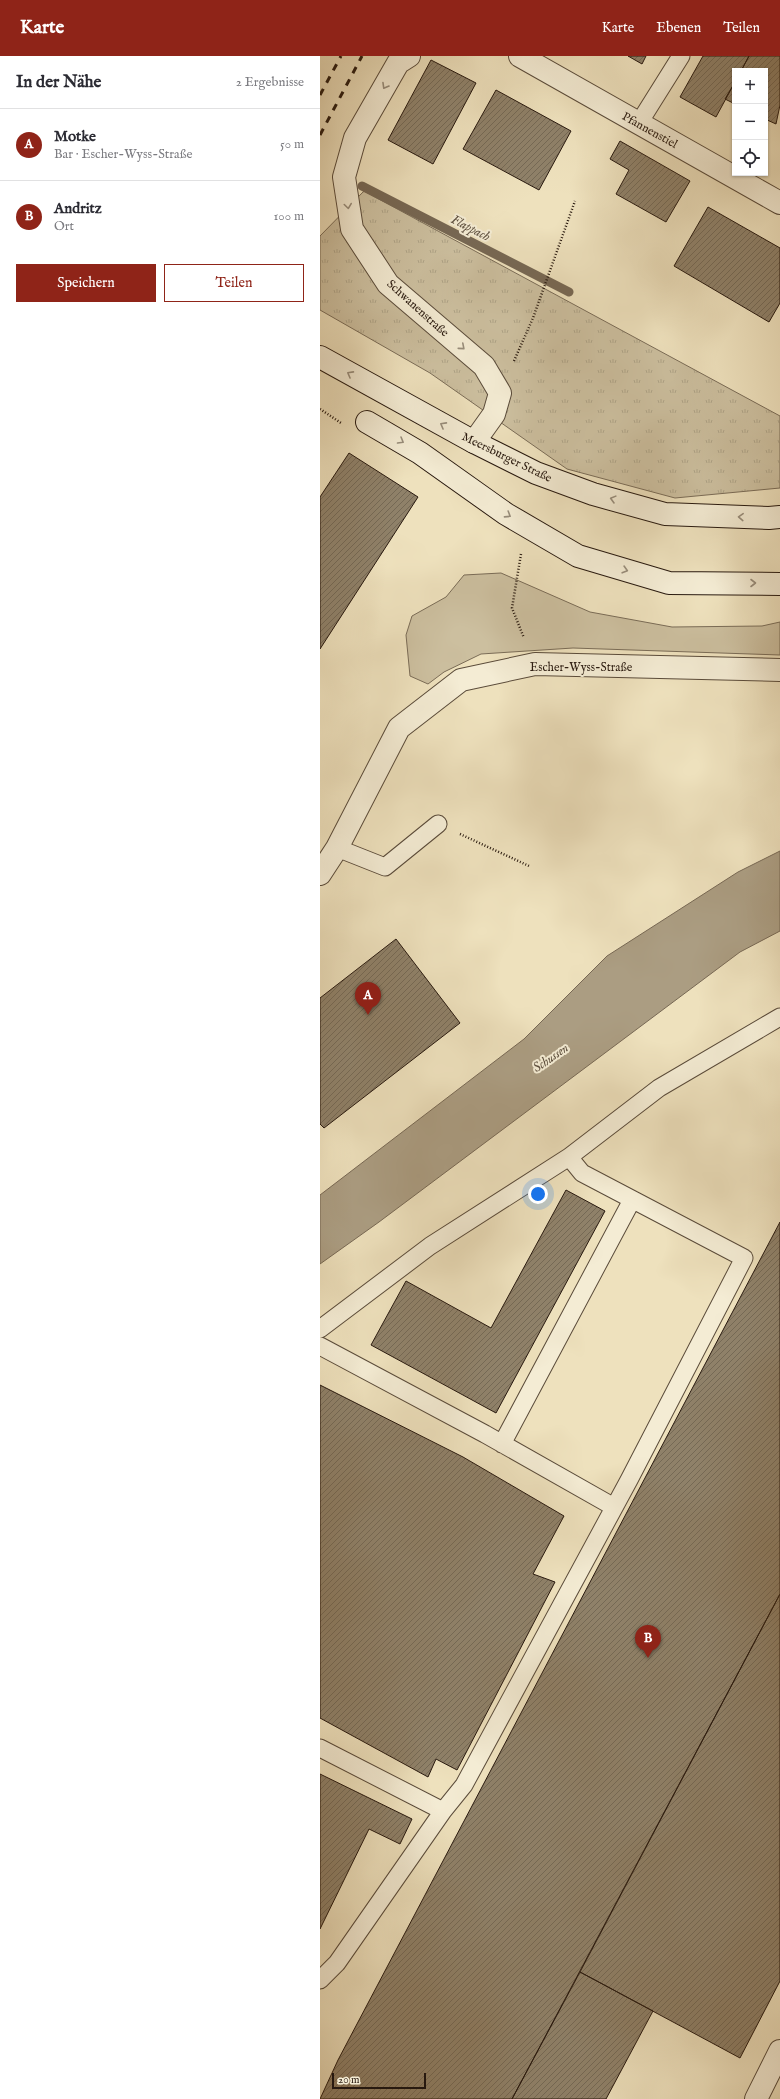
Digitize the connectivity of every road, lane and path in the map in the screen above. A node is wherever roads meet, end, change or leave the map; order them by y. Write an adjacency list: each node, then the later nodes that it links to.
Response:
1 (409, 56): 8 (street, Schwanenstraße, one-way to 8)
2 (520, 56): 4 (street, Pfannenstiel)
3 (681, 56): 4 (lane)
4 (639, 124): 6 (street, Pfannenstiel)
5 (575, 200): 8 (path)
6 (780, 203)
7 (320, 357): 10 (street, Meersburger Straße, one-way to 7)
8 (500, 393): 10 (street)
9 (367, 422): 13 (street, one-way to 13)
10 (474, 442): 11 (street, Meersburger Straße, one-way to 10)
11 (780, 517)
12 (521, 551): 14 (path)
13 (780, 584)
14 (535, 664): 15 (street, Escher-Wyss-Straße); 17 (street, Escher-Wyss-Straße)
15 (780, 670)
16 (438, 824): 17 (lane); 18 (path)
17 (337, 848): 19 (street, Escher-Wyss-Straße)
18 (529, 866)
19 (320, 874)
20 (780, 1017): 21 (lane)
21 (569, 1157): 22 (lane); 23 (lane)
22 (632, 1200): 25 (lane); 26 (lane)
23 (320, 1329)
24 (320, 1346): 25 (lane)
25 (502, 1444): 26 (lane)
26 (614, 1507): 28 (lane)
27 (320, 1748): 28 (lane)
28 (443, 1811): 29 (lane)
29 (320, 1980)
30 (780, 2052): 31 (street)
31 (756, 2099)

